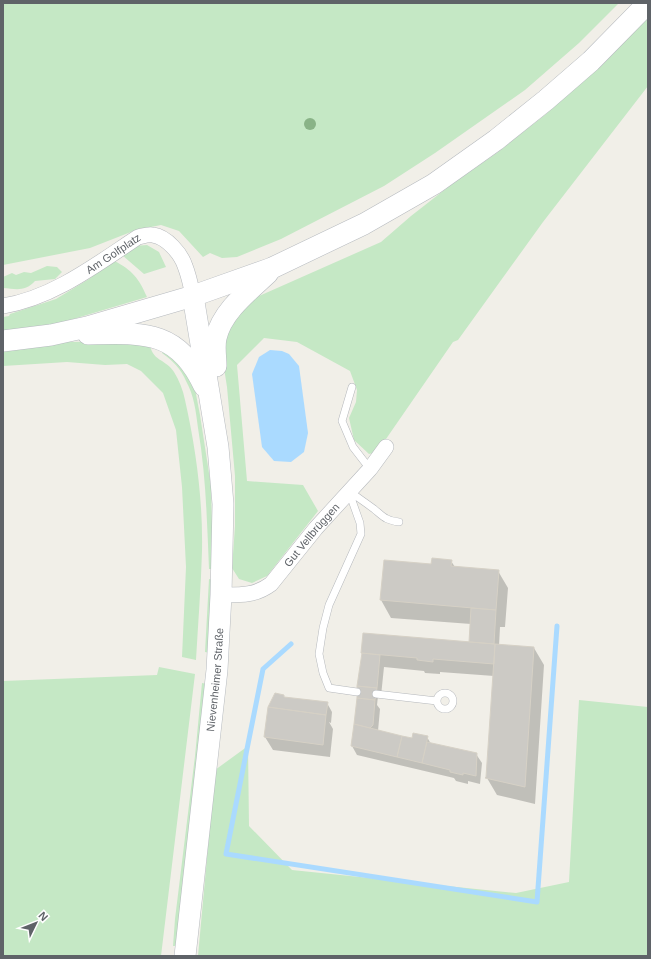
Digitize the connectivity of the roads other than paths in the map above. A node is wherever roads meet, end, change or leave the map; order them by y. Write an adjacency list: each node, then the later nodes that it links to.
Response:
1 (648, 3): 2 (main road)
2 (272, 268): 3 (main road); 8 (main road)
3 (193, 296): 4 (street, Am Golfplatz); 5 (main road); 8 (main road, Nievenheimer Straße)
4 (3, 306)
5 (51, 335): 6 (main road); 8 (main road)
6 (3, 341)
7 (352, 387): 10 (lane)
8 (212, 402): 13 (main road, Nievenheimer Straße)
9 (386, 447): 10 (street, Gut Vellbrüggen)
10 (370, 469): 11 (street, Gut Vellbrüggen)
11 (349, 491): 12 (lane); 13 (street, Gut Vellbrüggen); 14 (lane)
12 (399, 522)
13 (221, 595): 17 (main road, Nievenheimer Straße)
14 (357, 692)
15 (376, 694): 16 (lane)
16 (438, 701)
17 (185, 956)

